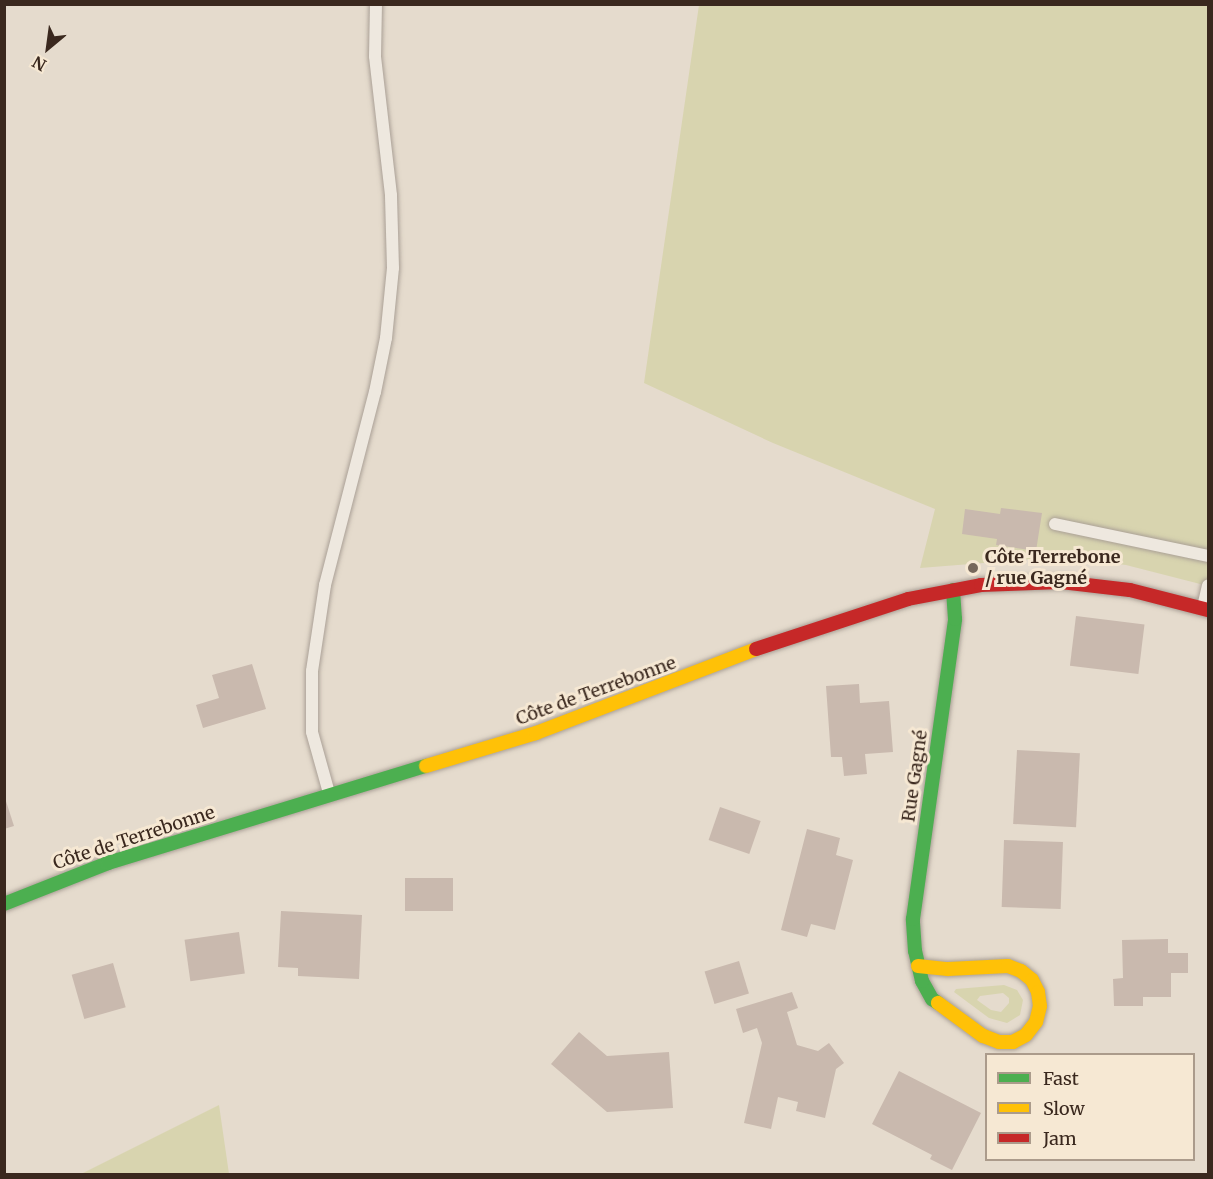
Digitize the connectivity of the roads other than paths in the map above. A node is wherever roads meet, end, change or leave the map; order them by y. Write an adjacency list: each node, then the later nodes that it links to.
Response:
1 (376, 4): 7 (lane)
2 (1055, 524): 3 (lane)
3 (1209, 556)
4 (1209, 586): 6 (lane)
5 (953, 590): 6 (main road, Côte de Terrebonne); 7 (main road, Côte de Terrebonne); 9 (main road, Rue Gagné)
6 (1206, 609)
7 (330, 797): 8 (main road, Côte de Terrebonne)
8 (4, 904)
9 (918, 966): 9 (main road, Rue Gagné)

